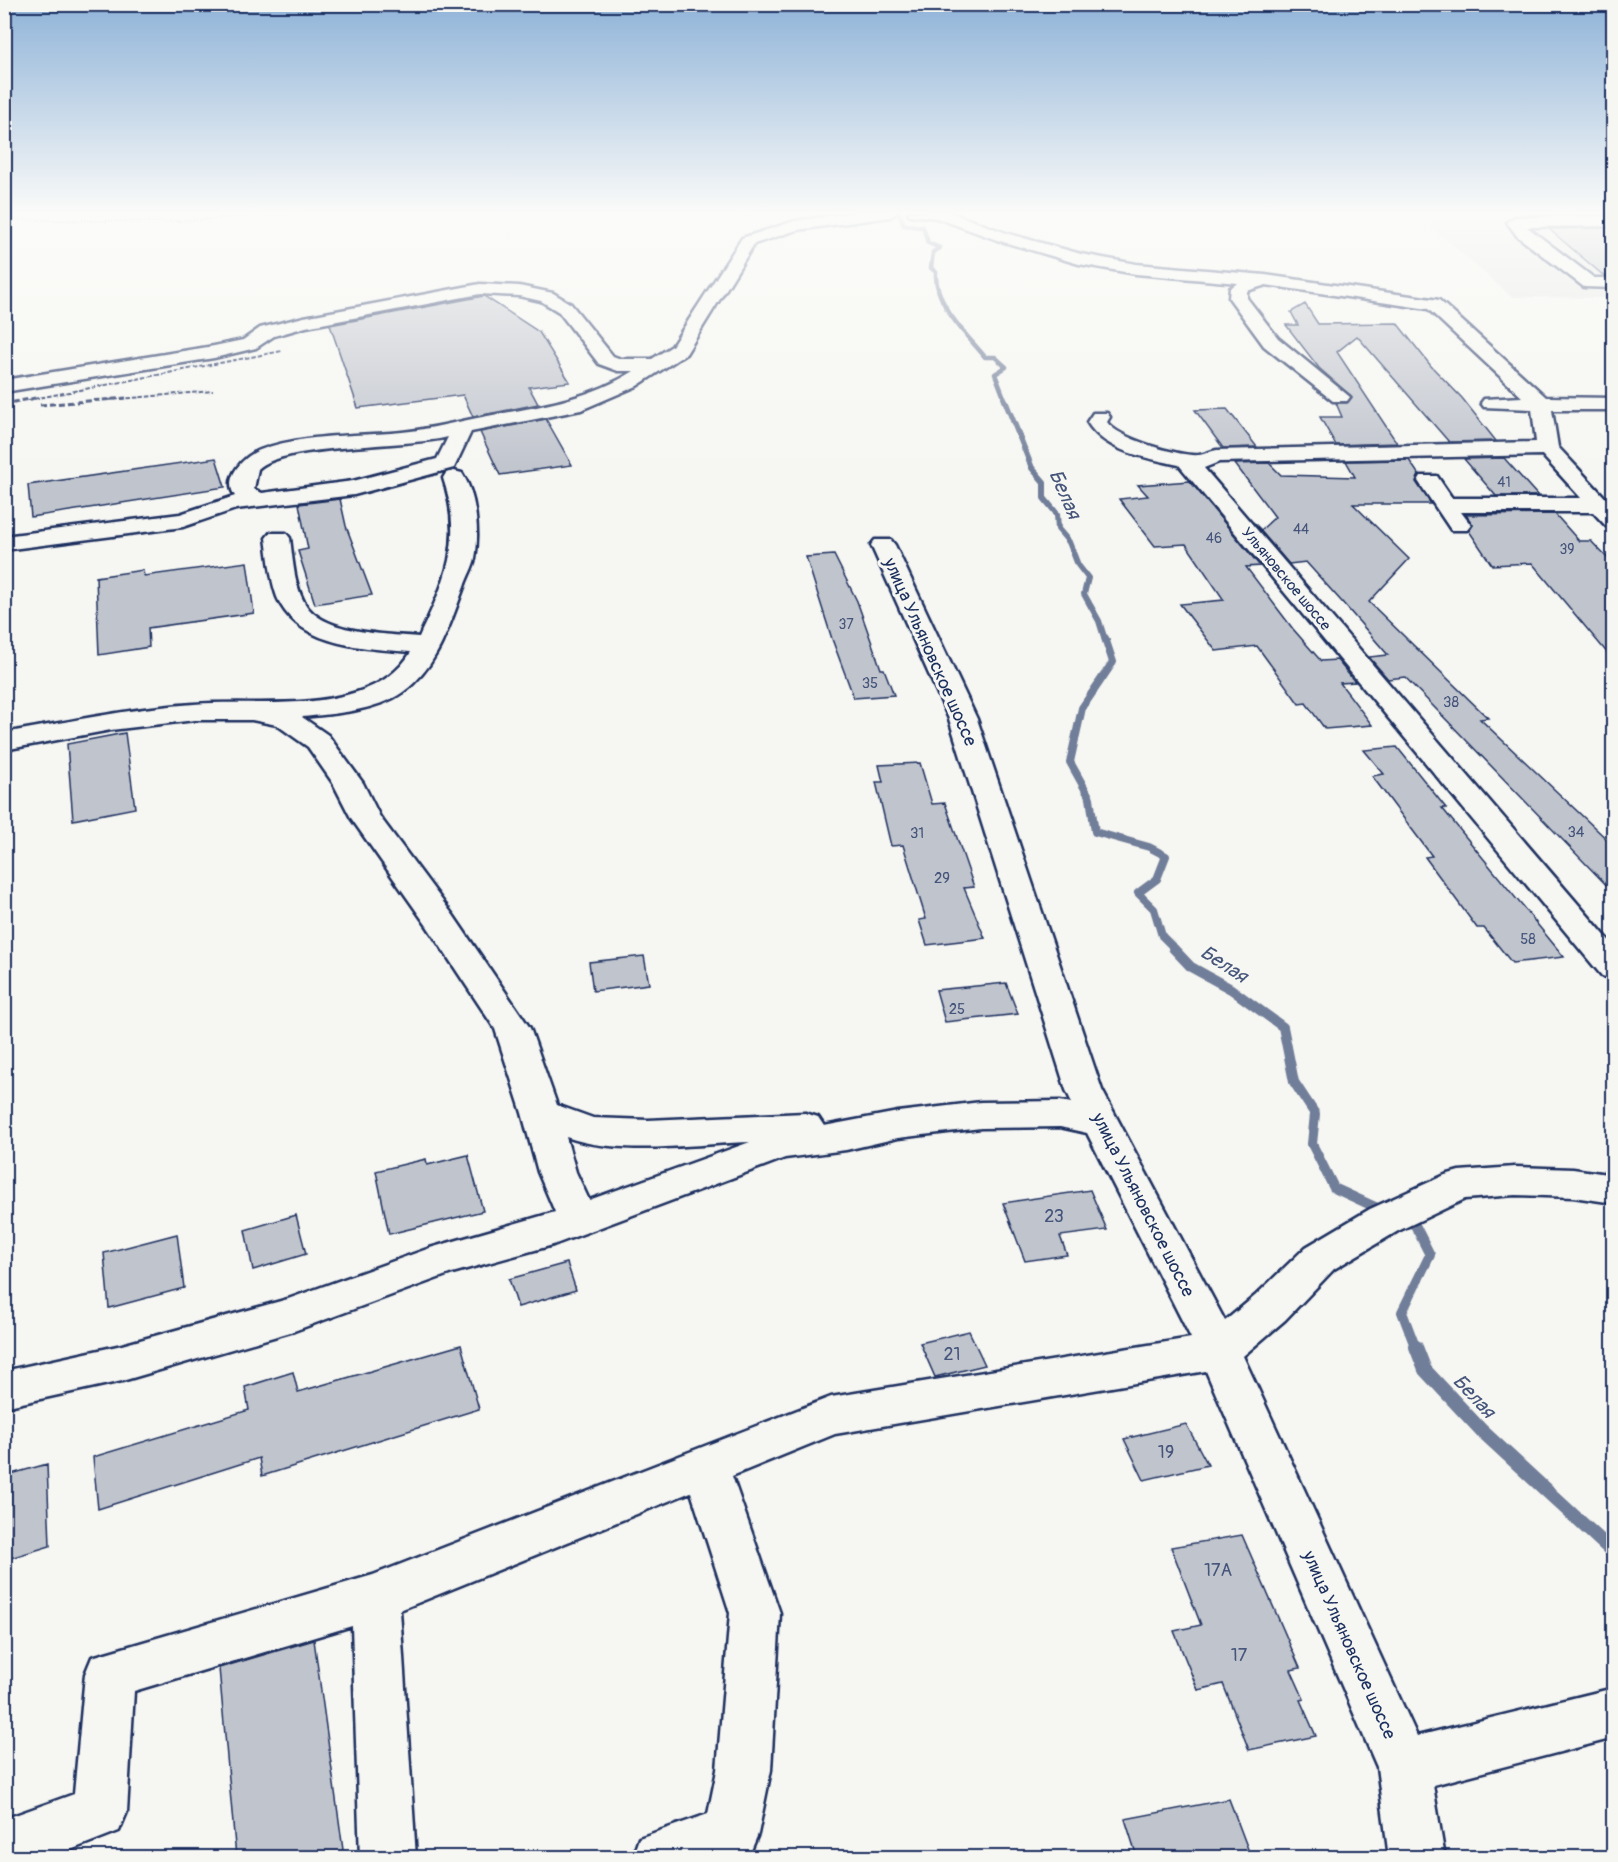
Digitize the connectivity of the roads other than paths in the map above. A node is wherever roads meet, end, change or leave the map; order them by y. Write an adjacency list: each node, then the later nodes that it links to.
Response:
1 (427, 299): 9 (street)
2 (552, 299): 8 (street)
3 (711, 299): 8 (street)
4 (1239, 299): 10 (street)
5 (1382, 299): 6 (street)
6 (1438, 308): 7 (street); 12 (street)
7 (1414, 318)
8 (655, 365): 15 (street)
9 (4, 386)
10 (1340, 397)
11 (1491, 403): 12 (street)
12 (1541, 404): 13 (street); 16 (street)
13 (1614, 404)
14 (1100, 417): 17 (street)
15 (463, 427): 20 (street); 20 (street)
16 (1548, 448): 17 (street); 22 (street)
17 (1200, 462): 30 (street, Ульяновское шоссе)
18 (454, 478): 27 (street)
19 (1430, 481): 21 (street)
20 (259, 500): 25 (street)
21 (1446, 505): 22 (street); 23 (street)
22 (1606, 513)
23 (1460, 526)
24 (278, 538): 27 (street)
25 (4, 543)
26 (883, 545): 32 (street, улица Ульяновское шоссе)
27 (428, 646): 28 (street)
28 (252, 712): 29 (street); 31 (street)
29 (4, 742)
30 (1614, 968)
31 (541, 1113): 33 (street); 35 (street)
32 (1100, 1122): 33 (street); 36 (street, улица Ульяновское шоссе)
33 (886, 1128): 35 (street)
34 (1614, 1189): 36 (street)
35 (578, 1219): 37 (street)
36 (1219, 1351): 38 (street); 41 (street, улица Ульяновское шоссе)
37 (4, 1389)
38 (706, 1466): 39 (street); 44 (street)
39 (375, 1597): 42 (street); 43 (street)
40 (1614, 1713): 41 (street)
41 (1403, 1766): 45 (street, улица Ульяновское шоссе)
42 (4, 1847)
43 (388, 1857)
44 (659, 1857)
45 (1417, 1857)

